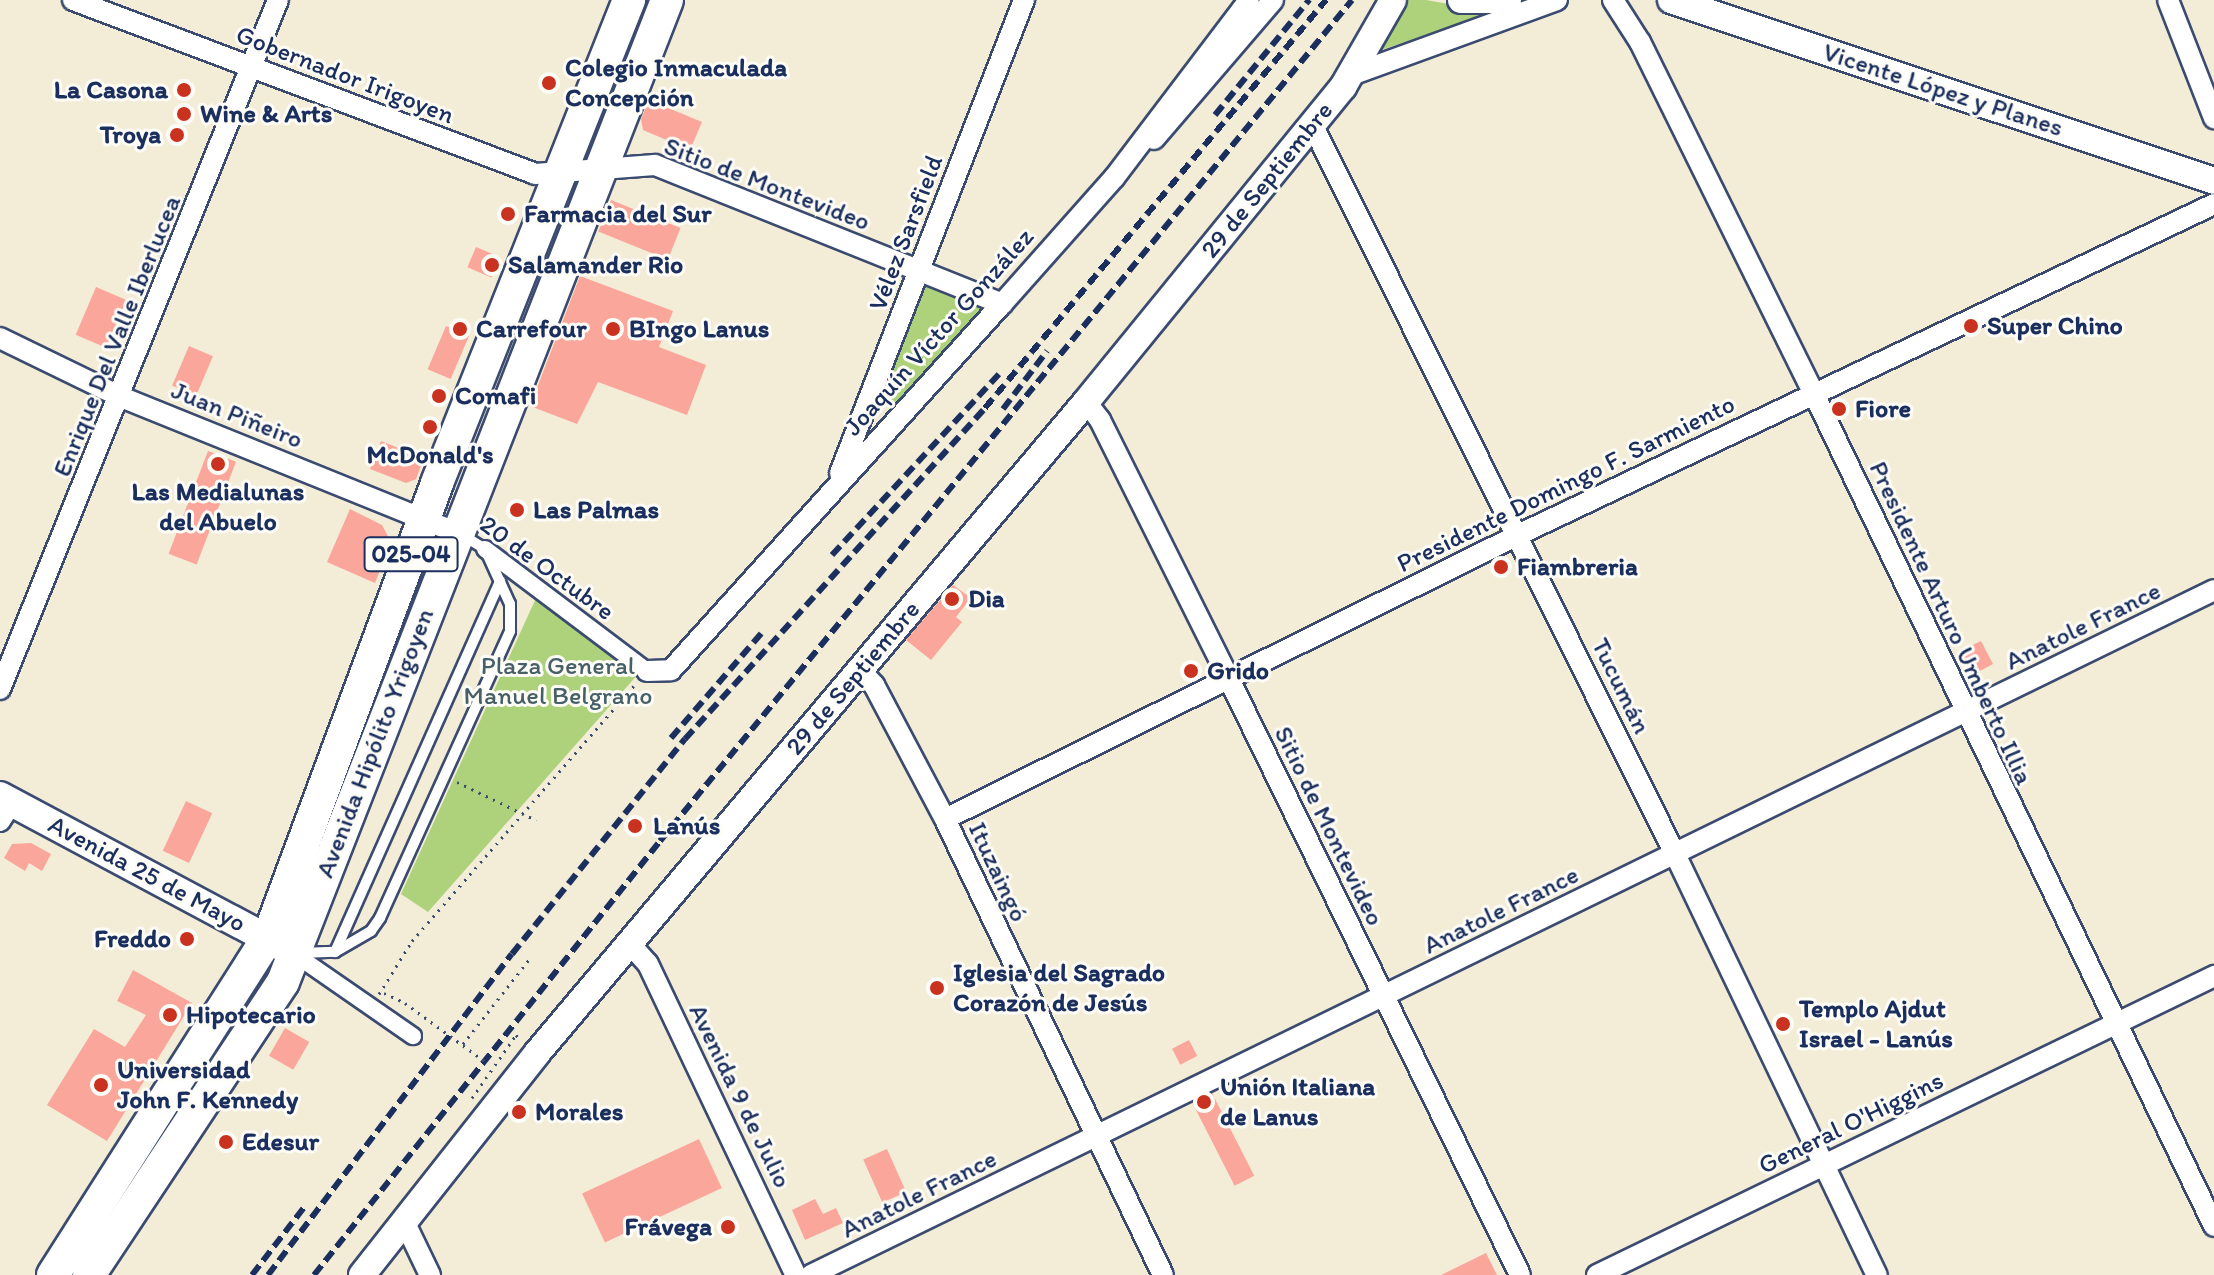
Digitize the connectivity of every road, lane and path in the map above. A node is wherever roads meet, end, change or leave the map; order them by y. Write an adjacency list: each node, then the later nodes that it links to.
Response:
1 (73, 0): 17 (street, Gobernador Irigoyen)
2 (278, 0): 17 (street, Enrique Del Valle Iberlucea)
3 (629, 0): 22 (main road, Avenida Hipólito Yrigoyen / 025-04)
4 (667, 0): 21 (main road, Avenida Hipólito Yrigoyen / 025-04)
5 (1024, 0): 26 (street, Vélez Sarsfield)
6 (1249, 0): 23 (street, Joaquín Víctor González)
7 (1273, 0): 23 (street)
8 (1393, 0): 18 (street, 29 de Septiembre)
9 (1461, 0): 10 (street)
10 (1508, 0)
11 (1557, 0): 18 (street)
12 (1613, 0): 16 (street, Presidente Arturo Umberto Illia)
13 (1624, 0): 16 (street, Presidente Arturo Umberto Illia)
14 (1671, 0): 24 (street, Vicente López y Planes)
15 (2168, 0): 19 (street)
16 (1640, 42): 29 (street, Presidente Arturo Umberto Illia)
17 (252, 67): 22 (street, Gobernador Irigoyen); 30 (street, Enrique Del Valle Iberlucea)
18 (1351, 75): 20 (street, 29 de Septiembre)
19 (2214, 118)
20 (1312, 124): 31 (street, 29 de Septiembre); 34 (street, Tucumán)
21 (600, 167): 22 (street, Gobernador Irigoyen); 26 (street, Sitio de Montevideo); 35 (main road, Avenida Hipólito Yrigoyen / 025-04)
22 (561, 173): 33 (main road, Avenida Hipólito Yrigoyen / 025-04)
23 (1114, 178): 27 (street, Joaquín Víctor González)
24 (2214, 181)
25 (2214, 204): 29 (street, Presidente Domingo F. Sarmiento)
26 (918, 272): 27 (street, Sitio de Montevideo); 32 (street, Vélez Sarsfield)
27 (1002, 304): 32 (street, Joaquín Víctor González)
28 (0, 338): 30 (street, Juan Piñeiro)
29 (1814, 394): 34 (street, Presidente Domingo F. Sarmiento); 42 (street, Presidente Arturo Umberto Illia)
30 (121, 397): 33 (street, Juan Piñeiro); 41 (street, Enrique Del Valle Iberlucea)
31 (1086, 402): 38 (street, 29 de Septiembre); 40 (street, Sitio de Montevideo)
32 (835, 485): 39 (street, Joaquín Víctor González)
33 (424, 518): 35 (street, Juan Piñeiro); 49 (main road, Avenida Hipólito Yrigoyen / 025-04)
34 (1518, 535): 40 (street, Presidente Domingo F. Sarmiento); 47 (street, Tucumán)
35 (471, 541): 36 (lane); 39 (street, 20 de Octubre); 49 (main road, Avenida Hipólito Yrigoyen / 025-04)
36 (500, 581): 50 (lane); 50 (lane)
37 (2214, 590): 42 (street, Anatole France)
38 (860, 670): 45 (street, Ituzaingó); 48 (street, 29 de Septiembre)
39 (647, 671): 44 (path)
40 (1228, 677): 45 (street, Presidente Domingo F. Sarmiento); 54 (street, Sitio de Montevideo)
41 (0, 689)
42 (1966, 713): 47 (street, Anatole France); 56 (street, Presidente Arturo Umberto Illia)
43 (4, 806): 49 (main road, Avenida 25 de Mayo)
44 (524, 810): 46 (path); 53 (path)
45 (945, 819): 62 (street, Ituzaingó)
46 (536, 820)
47 (1675, 854): 54 (street, Anatole France); 63 (street, Tucumán)
48 (629, 943): 64 (street, 29 de Septiembre); 70 (street, Avenida 9 de Julio)
49 (281, 946): 50 (lane); 55 (street); 66 (main road, Avenida Hipólito Yrigoyen / 025-04); 67 (main road, Avenida Hipólito Yrigoyen / 025-04)
50 (335, 952)
51 (531, 957): 59 (path)
52 (2214, 976): 56 (street, General O'Higgins)
53 (381, 992): 55 (path); 59 (path, bridge)
54 (1383, 996): 62 (street, Anatole France); 73 (street, Sitio de Montevideo)
55 (371, 1007): 58 (street)
56 (2113, 1024): 63 (street, General O'Higgins); 65 (street, Presidente Arturo Umberto Illia)
57 (516, 1035): 60 (path)
58 (413, 1036)
59 (463, 1044): 60 (path, bridge)
60 (490, 1065): 61 (path)
61 (470, 1096)
62 (1095, 1137): 71 (street, Anatole France); 72 (street, Ituzaingó)
63 (1824, 1165): 74 (street, General O'Higgins); 75 (street, Tucumán)
64 (404, 1221): 68 (street, 29 de Septiembre); 69 (street)
65 (2214, 1226)
66 (53, 1275)
67 (89, 1275)
68 (362, 1275)
69 (430, 1275)
70 (796, 1275)
71 (811, 1275)
72 (1163, 1275)
73 (1520, 1275)
74 (1597, 1275)
75 (1877, 1275)

